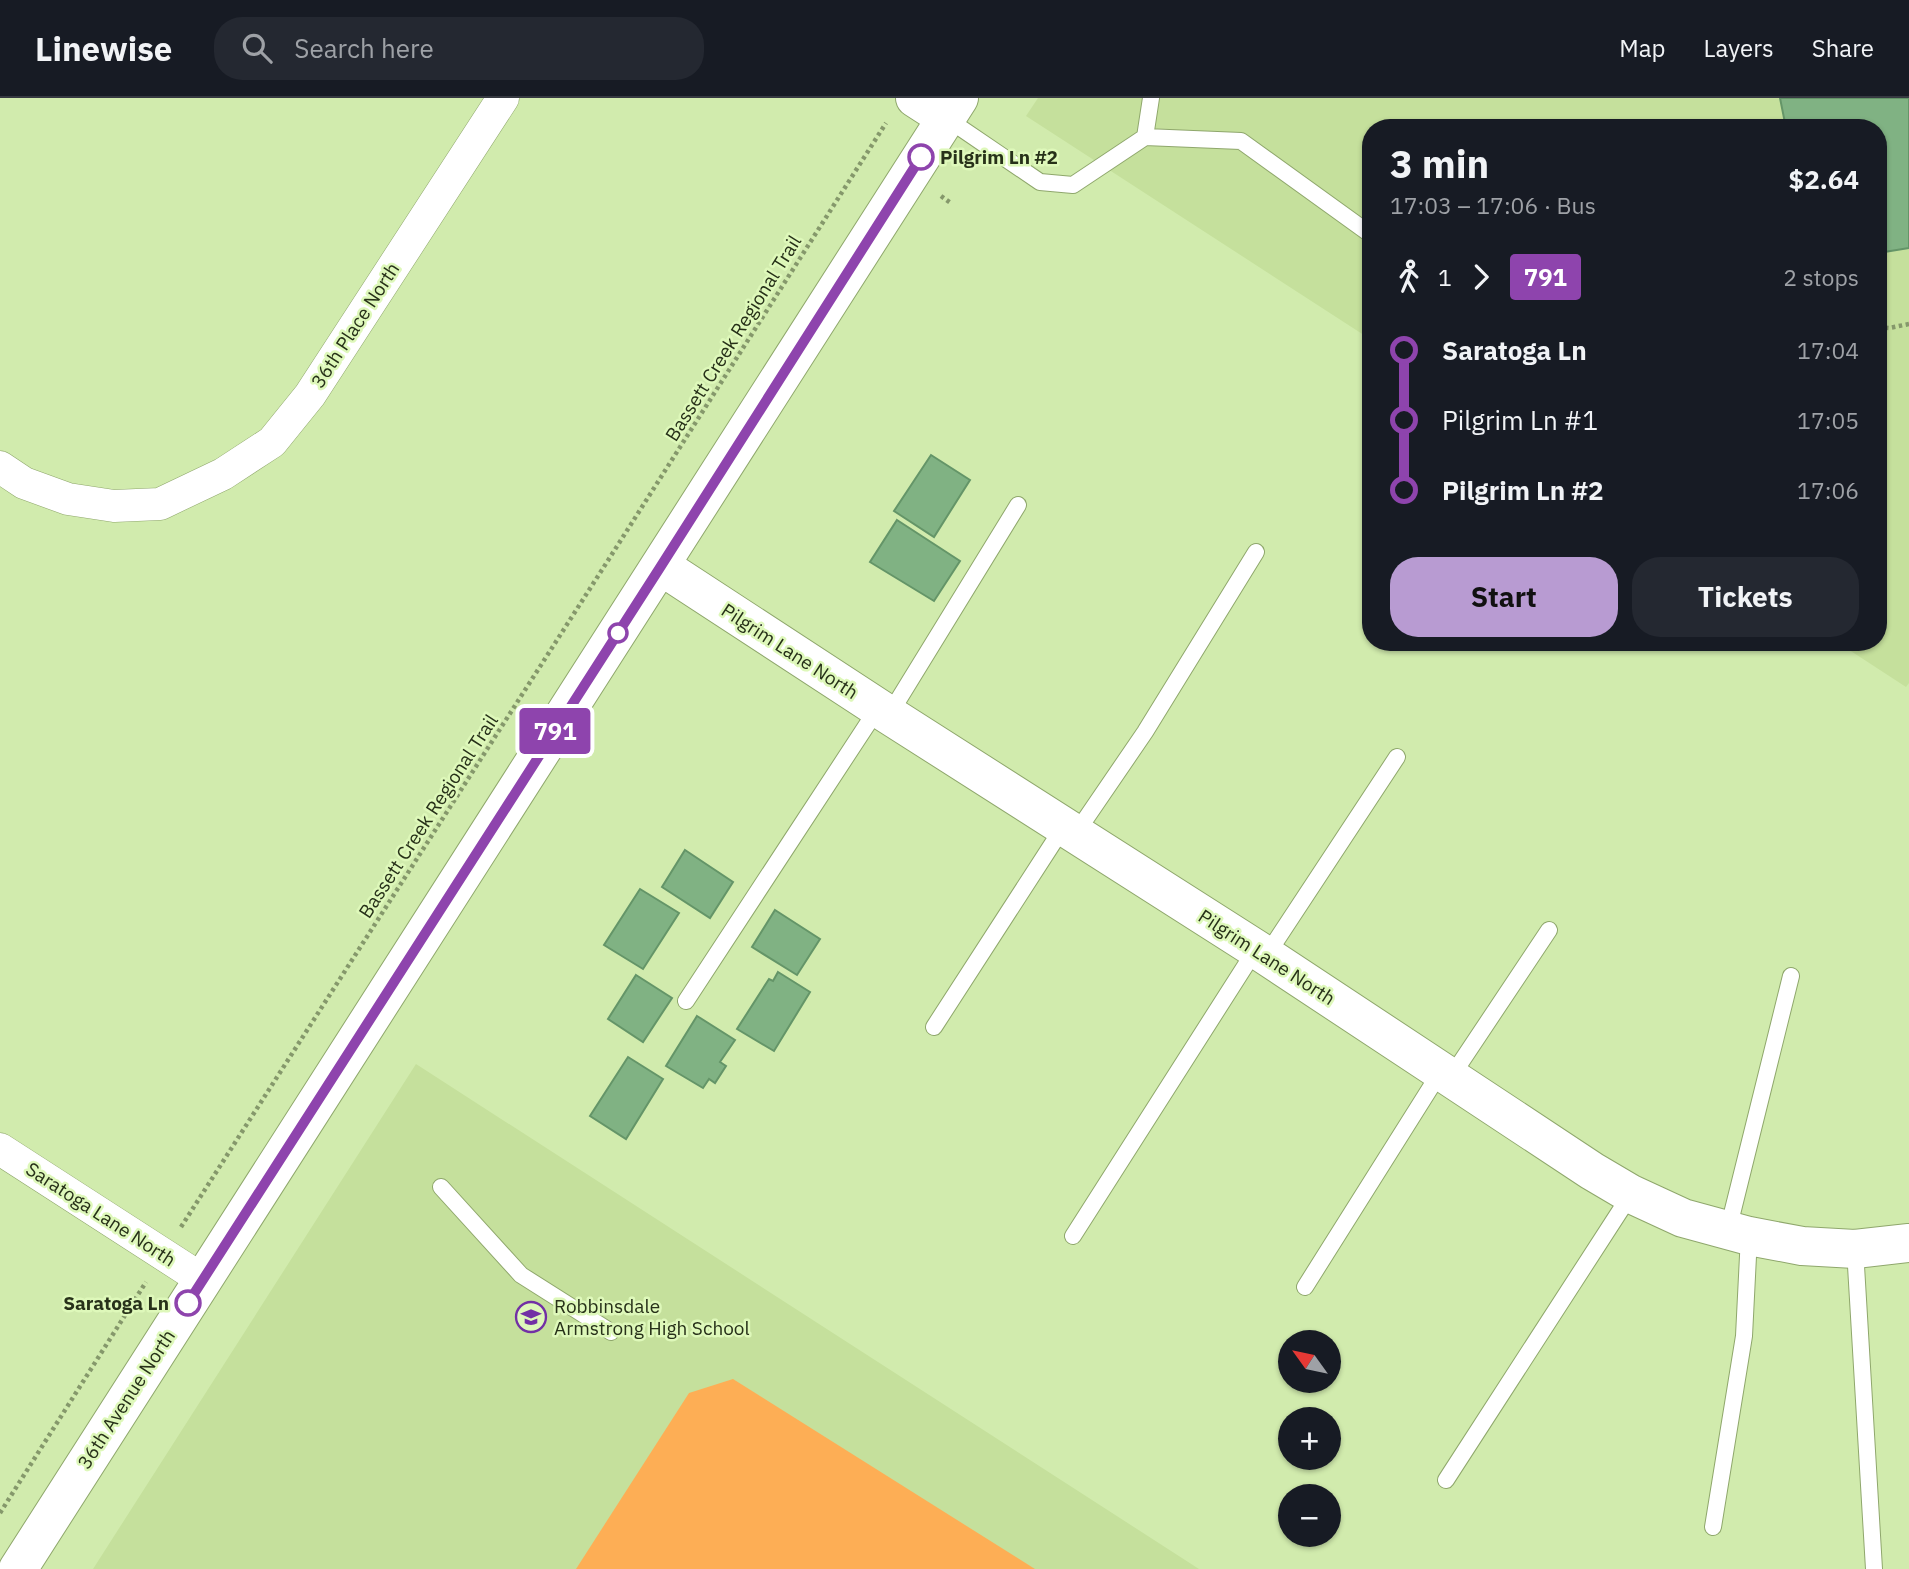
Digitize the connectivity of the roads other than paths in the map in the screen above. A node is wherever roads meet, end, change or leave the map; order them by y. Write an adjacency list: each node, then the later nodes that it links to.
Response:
1 (503, 98): 8 (street, 36th Place North)
2 (1151, 98): 4 (lane)
3 (928, 108): 4 (lane); 11 (street, 36th Avenue North)
4 (1145, 138): 5 (lane)
5 (1352, 222): 6 (lane); 7 (lane)
6 (1362, 223)
7 (1362, 229)
8 (0, 467)
9 (1018, 505): 12 (lane)
10 (1256, 552): 14 (lane)
11 (661, 566): 12 (street, Pilgrim Lane North); 28 (street, 36th Avenue North)
12 (884, 712): 14 (street, Pilgrim Lane North); 18 (lane)
13 (1397, 757): 16 (lane)
14 (1070, 830): 16 (street, Pilgrim Lane North); 19 (lane)
15 (1549, 930): 20 (lane)
16 (1261, 952): 20 (street, Pilgrim Lane North); 25 (lane)
17 (1791, 976): 24 (lane)
18 (686, 1001)
19 (934, 1027)
20 (1446, 1074): 23 (street, Pilgrim Lane North); 29 (lane)
21 (0, 1149): 28 (street, Saratoga Lane North)
22 (441, 1187): 30 (lane)
23 (1630, 1194): 24 (street, Pilgrim Lane North); 31 (lane)
24 (1739, 1233): 27 (street, Pilgrim Lane North); 32 (lane)
25 (1073, 1236)
26 (1909, 1243): 27 (street, Pilgrim Lane North)
27 (1855, 1249): 34 (lane)
28 (202, 1280): 33 (street, 36th Avenue North)
29 (1305, 1287)
30 (611, 1332)
31 (1446, 1480)
32 (1713, 1527)
33 (18, 1569)
34 (1874, 1569)

